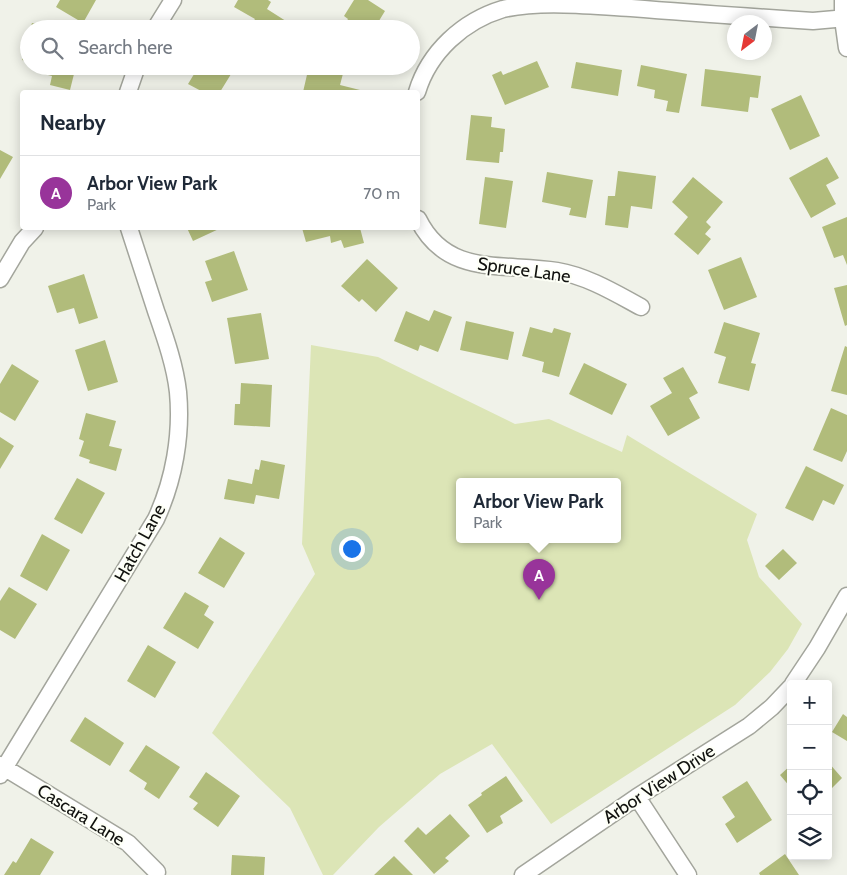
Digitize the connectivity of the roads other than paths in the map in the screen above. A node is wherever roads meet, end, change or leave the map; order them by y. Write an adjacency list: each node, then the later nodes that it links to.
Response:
1 (173, 0): 5 (street)
2 (843, 0): 4 (street)
3 (550, 1): 4 (street); 9 (street)
4 (845, 19): 6 (street)
5 (161, 20)
6 (847, 48)
7 (134, 75): 8 (street)
8 (129, 90)
9 (417, 90)
10 (420, 223): 14 (street, Spruce Lane)
11 (33, 230): 13 (street)
12 (130, 230): 18 (street, Hatch Lane)
13 (0, 279)
14 (641, 307)
15 (847, 596): 16 (street)
16 (797, 680)
17 (787, 691): 19 (street, Arbor View Drive)
18 (1, 770): 20 (street, Cascara Lane)
19 (637, 797): 21 (street, Arbor View Drive); 22 (street)
20 (157, 872)
21 (523, 875)
22 (688, 875)

